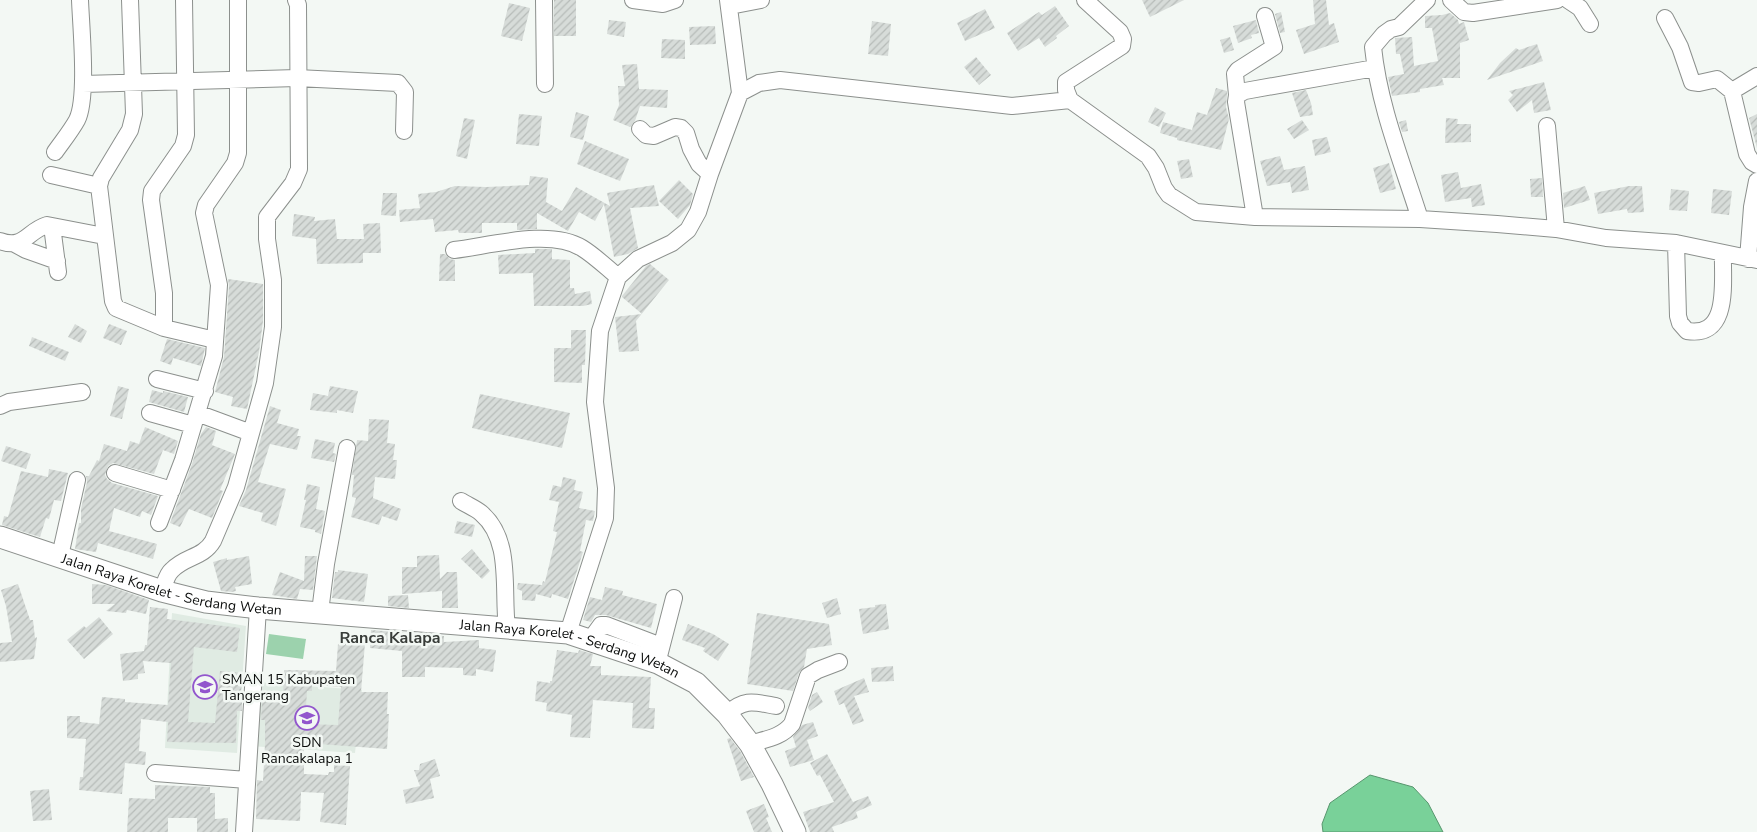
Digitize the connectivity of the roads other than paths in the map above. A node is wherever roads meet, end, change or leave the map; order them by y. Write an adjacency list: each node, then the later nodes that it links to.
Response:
1 (80, 0): 25 (street)
2 (130, 0): 24 (street)
3 (184, 0): 23 (street)
4 (238, 0): 22 (street)
5 (296, 0): 21 (street)
6 (544, 0): 26 (street)
7 (633, 0): 8 (street)
8 (675, 0)
9 (761, 0): 15 (street)
10 (1085, 0): 30 (street)
11 (1427, 0): 19 (street)
12 (1450, 0): 13 (street)
13 (1557, 0)
14 (1568, 0): 18 (street)
15 (729, 3): 28 (street)
16 (1265, 16): 29 (street)
17 (1665, 18): 27 (street)
18 (1590, 24)
19 (1375, 68): 29 (street); 41 (street)
20 (1757, 76): 27 (street)
21 (297, 78): 22 (street); 33 (street); 59 (street)
22 (238, 79): 23 (street); 52 (street)
23 (186, 81): 24 (street); 51 (street)
24 (134, 82): 25 (street); 39 (street)
25 (83, 84): 34 (street)
26 (546, 84)
27 (1732, 90): 35 (street)
28 (740, 93): 30 (street); 36 (street)
29 (1237, 95): 40 (street)
30 (1070, 100): 40 (street)
31 (1547, 126): 43 (street)
32 (640, 129): 36 (street)
33 (404, 132)
34 (55, 152)
35 (1757, 165)
36 (710, 174): 50 (street)
37 (52, 175): 39 (street)
38 (1757, 181): 49 (street)
39 (99, 186): 44 (street)
40 (1255, 217): 41 (street)
41 (1420, 219): 43 (street)
42 (52, 226): 44 (street); 45 (street); 45 (street)
43 (1556, 230): 46 (street)
44 (104, 236): 51 (street)
45 (8, 242)
46 (1676, 243): 48 (street); 48 (street)
47 (454, 250): 50 (street)
48 (1723, 253): 49 (street)
49 (1752, 259)
50 (618, 277): 73 (street)
51 (164, 328): 52 (street)
52 (215, 340): 54 (street)
53 (157, 379): 54 (street)
54 (205, 391): 58 (street)
55 (82, 392): 56 (street)
56 (0, 406)
57 (150, 413): 58 (street)
58 (195, 419): 59 (street); 63 (street)
59 (251, 433): 68 (street)
60 (347, 448): 71 (street)
61 (115, 473): 63 (street)
62 (77, 480): 67 (street)
63 (172, 490): 65 (street)
64 (461, 501): 72 (street)
65 (159, 523)
66 (0, 537): 67 (main road, Jalan Raya Korelet - Serdang Wetan)
67 (60, 556): 68 (main road, Jalan Raya Korelet - Serdang Wetan)
68 (162, 591): 70 (main road, Jalan Raya Korelet - Serdang Wetan)
69 (674, 598): 74 (street)
70 (258, 608): 71 (main road, Jalan Raya Korelet - Serdang Wetan); 80 (street)
71 (320, 612): 72 (main road, Jalan Raya Korelet - Serdang Wetan)
72 (507, 628): 73 (main road, Jalan Raya Korelet - Serdang Wetan)
73 (568, 633): 74 (main road, Jalan Raya Korelet - Serdang Wetan)
74 (659, 654): 77 (main road, Jalan Raya Korelet - Serdang Wetan)
75 (839, 662): 78 (street)
76 (776, 706): 77 (street)
77 (727, 714): 78 (main road, Jalan Raya Korelet - Serdang Wetan)
78 (750, 744): 82 (main road, Jalan Raya Korelet - Serdang Wetan)
79 (155, 773): 80 (street)
80 (247, 780): 81 (street)
81 (244, 832)
82 (795, 832)

